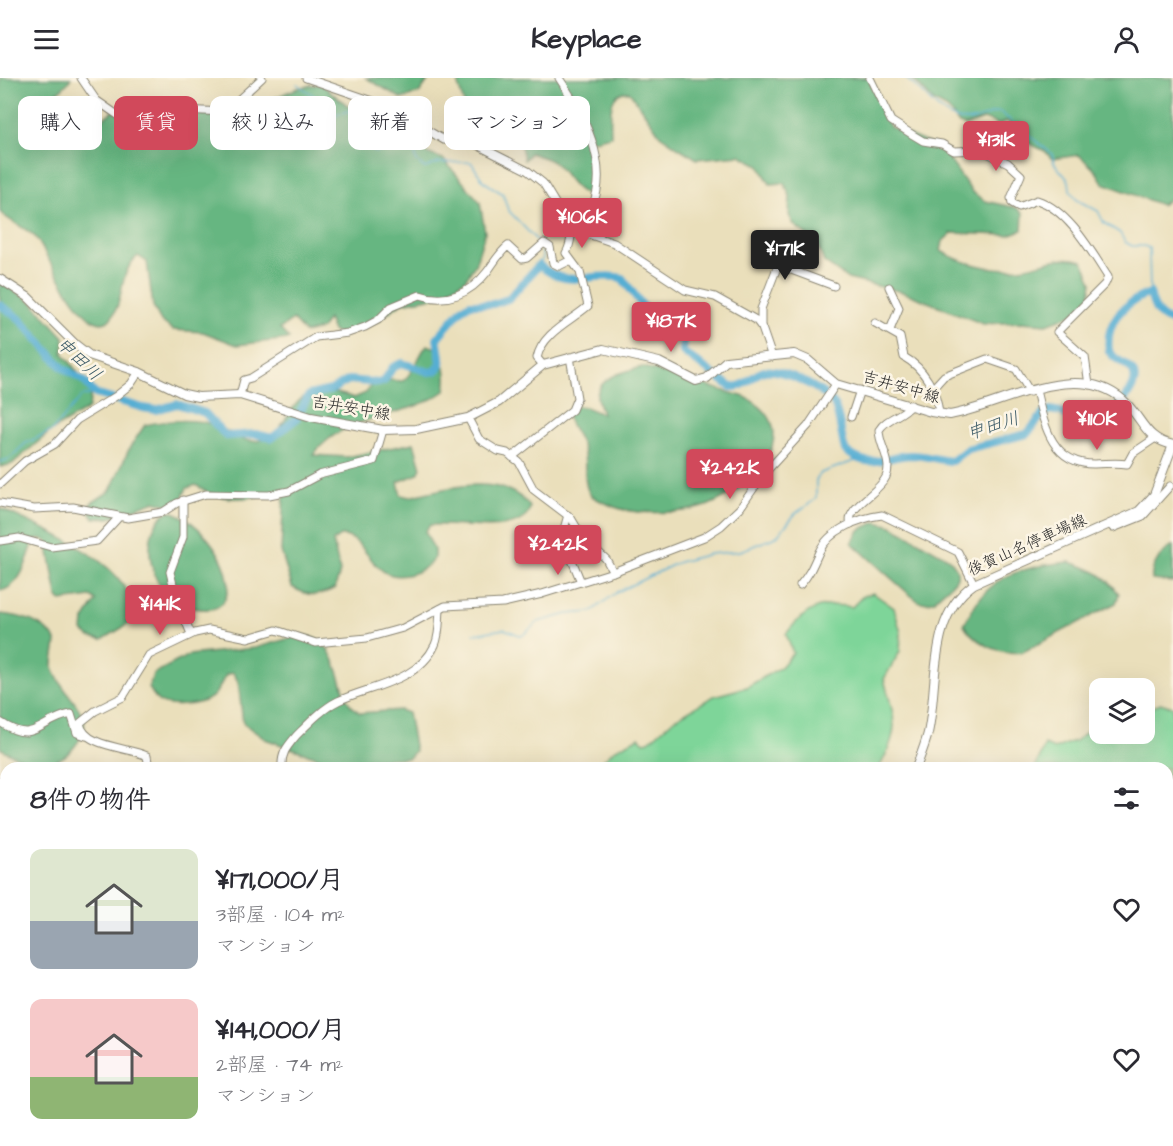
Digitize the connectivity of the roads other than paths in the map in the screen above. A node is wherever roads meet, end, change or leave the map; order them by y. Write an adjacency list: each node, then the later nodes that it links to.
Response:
1 (81, 78): 2 (street)
2 (262, 78)
3 (306, 78): 6 (street)
4 (559, 78): 6 (street)
5 (870, 78): 18 (street)
6 (573, 226): 7 (street); 12 (street)
7 (569, 261): 16 (street); 23 (street)
8 (0, 279): 17 (main road, 吉井安中線)
9 (834, 286): 12 (street)
10 (889, 287): 13 (street)
11 (875, 323): 13 (street)
12 (761, 326): 15 (street)
13 (891, 330): 20 (street)
14 (570, 357): 15 (main road, 吉井安中線); 16 (main road, 吉井安中線); 31 (street)
15 (772, 357): 19 (main road, 吉井安中線)
16 (543, 365): 27 (main road, 吉井安中線)
17 (139, 372): 23 (main road, 吉井安中線); 33 (street)
18 (1089, 385): 22 (main road, 吉井安中線); 29 (main road, 吉井安中線)
19 (835, 386): 21 (main road, 吉井安中線); 42 (street)
20 (933, 388): 22 (street); 25 (street)
21 (860, 390): 24 (main road, 吉井安中線); 26 (street)
22 (1033, 391): 25 (main road, 吉井安中線); 29 (street)
23 (240, 395): 28 (main road, 吉井安中線)
24 (911, 405): 25 (main road, 吉井安中線); 39 (street)
25 (939, 414)
26 (852, 417)
27 (468, 418): 28 (main road, 吉井安中線); 31 (street)
28 (383, 430): 35 (street)
29 (1154, 439): 30 (main road)
30 (1173, 445): 32 (main road, 後賀山名停車場線)
31 (512, 457): 37 (street)
32 (1160, 481): 34 (street); 40 (main road, 後賀山名停車場線)
33 (0, 484)
34 (1172, 487): 40 (street)
35 (183, 500): 38 (street); 47 (street)
36 (0, 503): 38 (street)
37 (568, 515): 42 (street); 43 (street)
38 (119, 517): 41 (street)
39 (851, 524): 44 (street); 45 (street)
40 (1110, 524): 44 (main road, 後賀山名停車場線)
41 (0, 541)
42 (613, 572): 43 (street)
43 (581, 582): 46 (street)
44 (974, 584): 52 (main road, 後賀山名停車場線)
45 (800, 585)
46 (440, 609): 47 (street); 51 (street)
47 (191, 634): 49 (street)
48 (0, 722): 49 (street)
49 (91, 737): 50 (street)
50 (148, 762)
51 (282, 762)
52 (917, 762)

